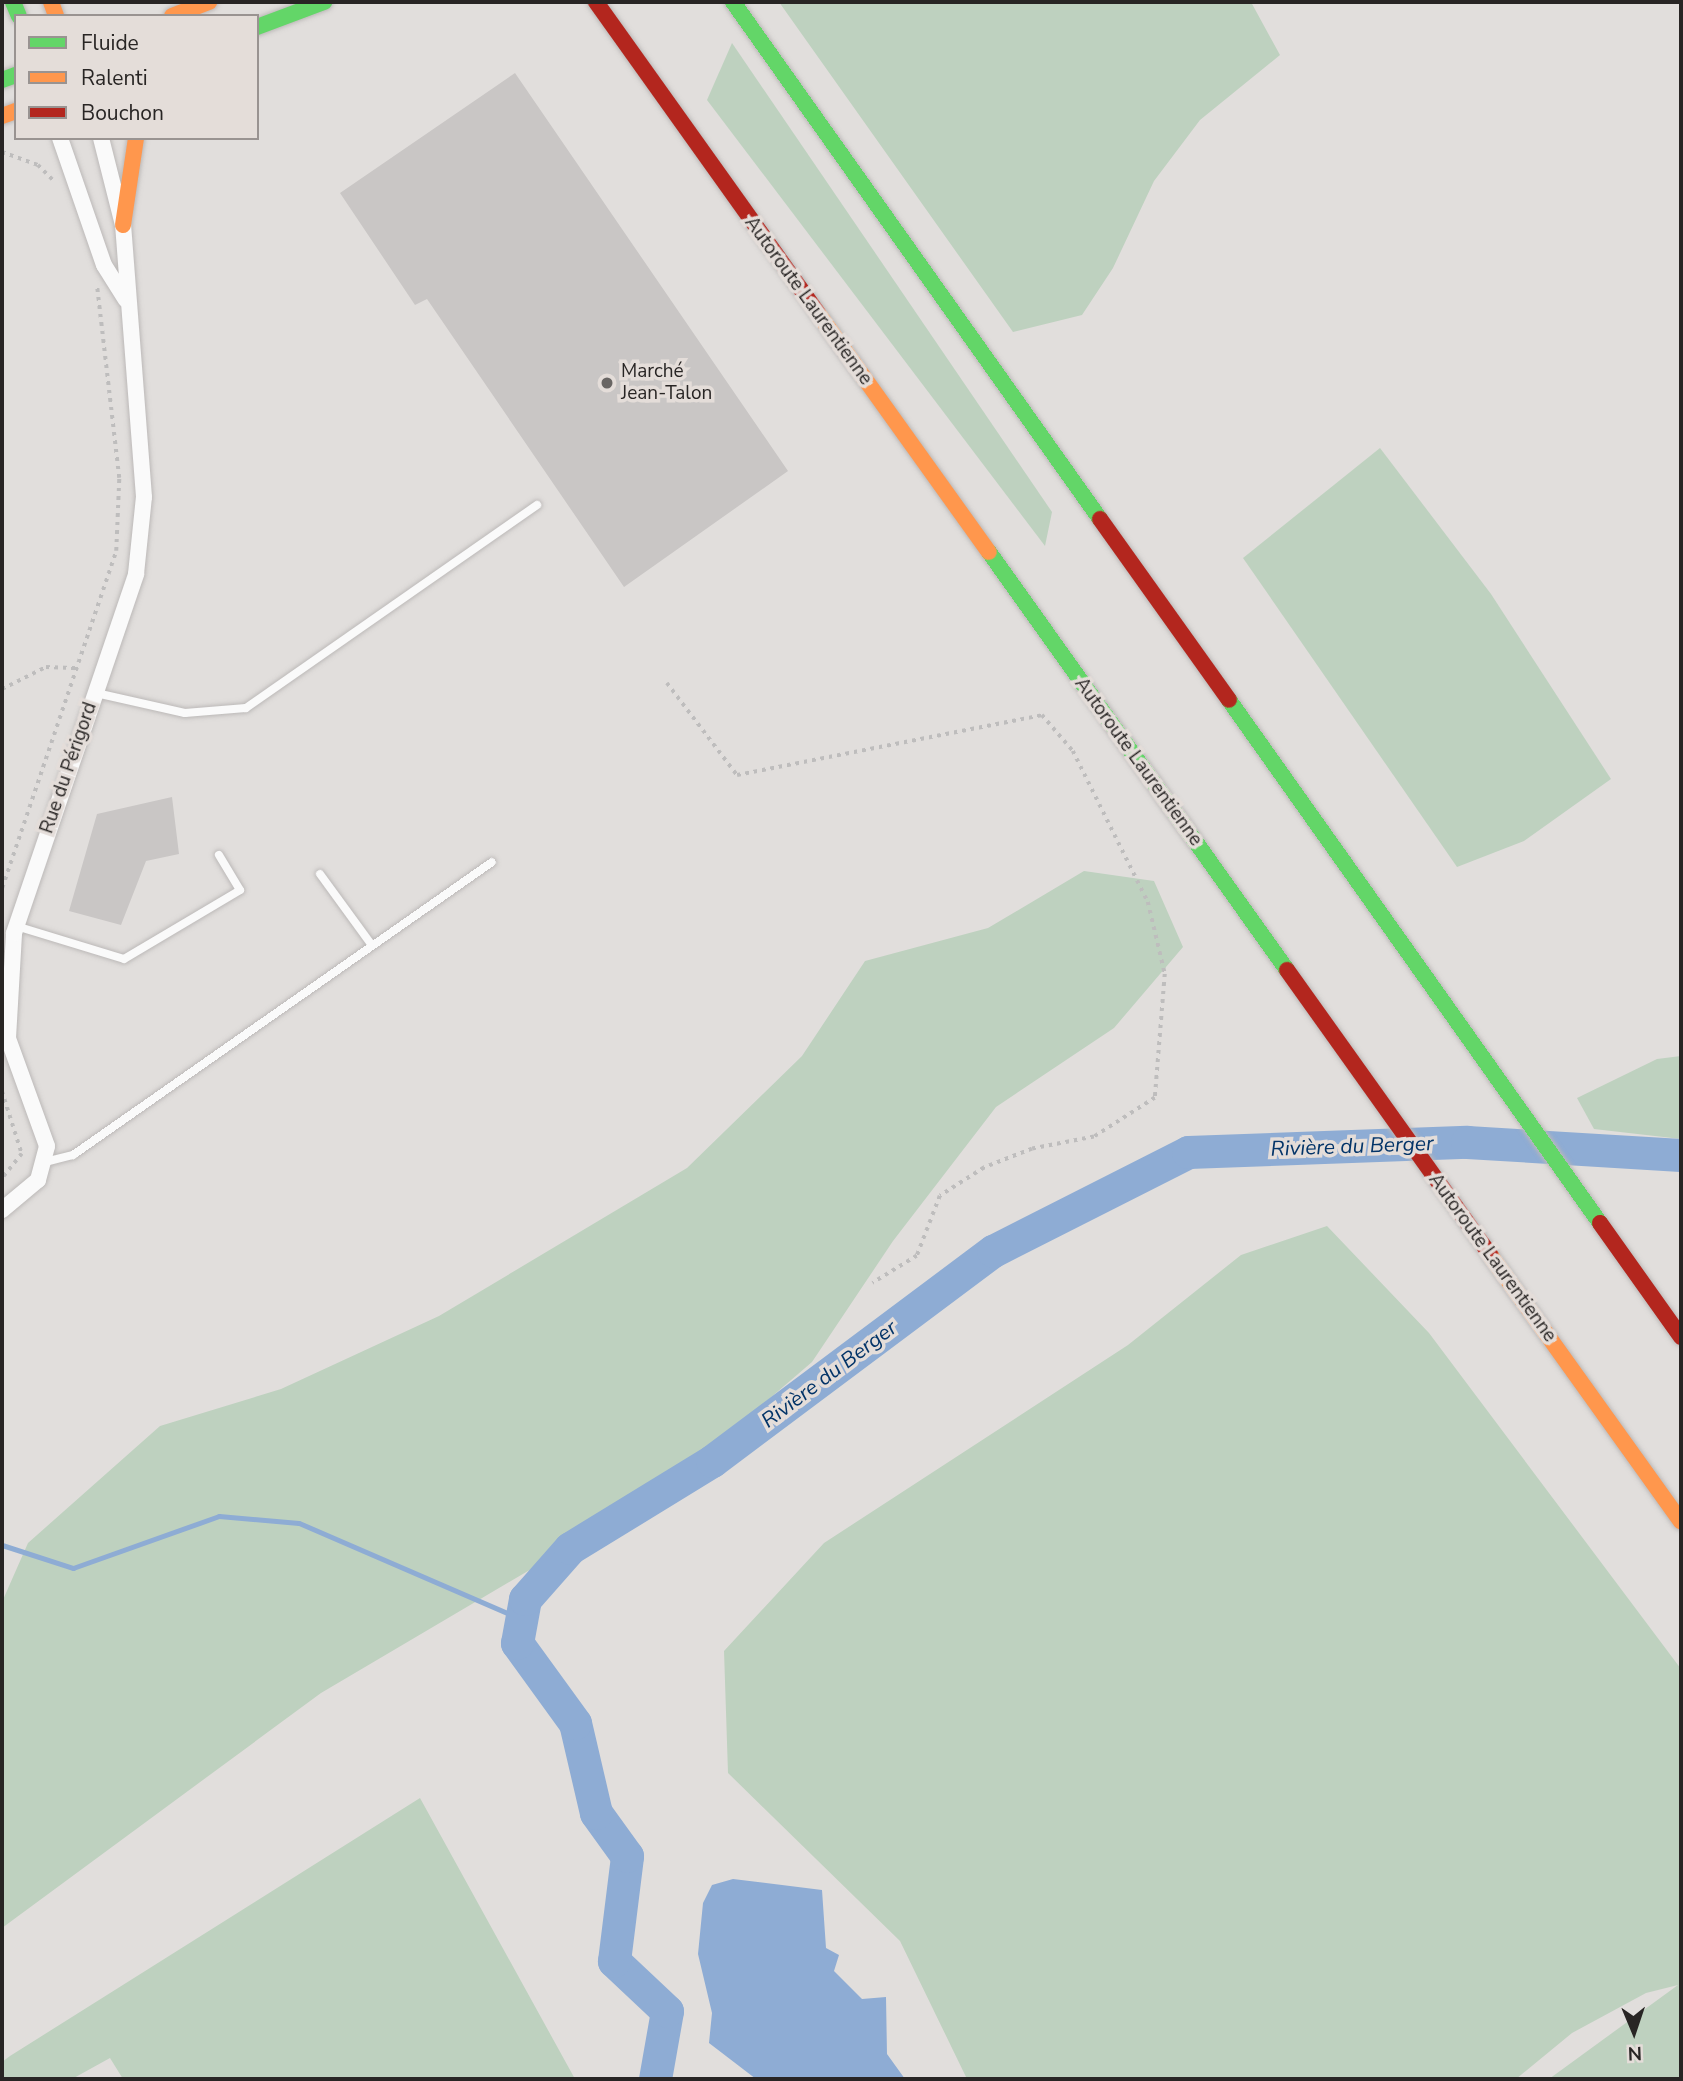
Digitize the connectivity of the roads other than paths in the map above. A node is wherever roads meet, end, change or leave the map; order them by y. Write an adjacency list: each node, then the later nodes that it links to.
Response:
1 (209, 2): 5 (main road)
2 (324, 2): 6 (main road)
3 (596, 2): 22 (main road, Autoroute Laurentienne)
4 (733, 2): 21 (main road)
5 (177, 14)
6 (259, 26)
7 (61, 140): 11 (street, Rue du Périgord)
8 (102, 140): 10 (street, Rue du Périgord)
9 (136, 140): 10 (main road)
10 (123, 225): 11 (street, Rue du Périgord)
11 (128, 302): 13 (street, Rue du Périgord)
12 (537, 505): 13 (lane)
13 (96, 693): 17 (street, Rue du Périgord)
14 (219, 855): 17 (lane)
15 (492, 862): 18 (lane)
16 (320, 874): 18 (lane)
17 (16, 926): 19 (street, Rue du Périgord)
18 (370, 944): 19 (lane)
19 (45, 1162): 20 (street)
20 (2, 1210)
21 (1681, 1337)
22 (1681, 1522)

